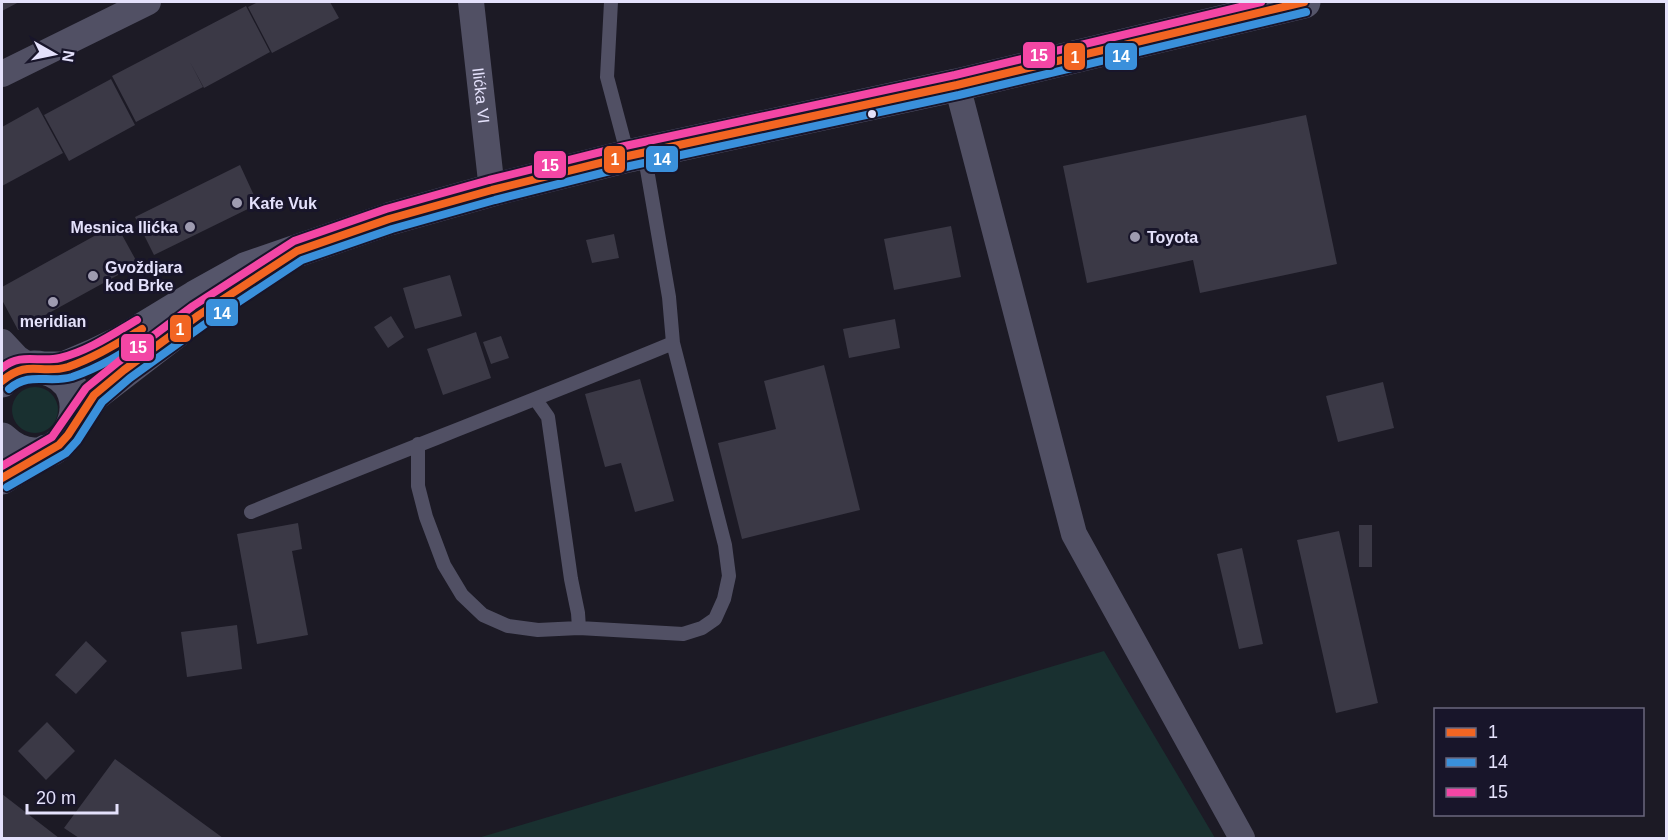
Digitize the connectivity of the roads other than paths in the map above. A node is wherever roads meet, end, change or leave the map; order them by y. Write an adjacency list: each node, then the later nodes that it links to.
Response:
1 (148, 2): 5 (street)
2 (471, 2): 8 (street, Ilićka VI)
3 (611, 2): 7 (lane)
4 (1304, 2): 6 (main road)
5 (2, 74)
6 (957, 85): 7 (main road); 22 (street)
7 (636, 154): 8 (main road); 11 (lane)
8 (492, 190): 9 (main road)
9 (297, 251): 12 (main road); 15 (main road)
10 (2, 342): 12 (street)
11 (673, 343): 14 (lane); 21 (lane)
12 (36, 367): 13 (main road); 15 (main road)
13 (2, 381)
14 (536, 400): 17 (lane); 21 (lane)
15 (75, 422): 18 (main road)
16 (2, 439): 18 (main road)
17 (418, 444): 20 (lane); 21 (lane)
18 (46, 452): 19 (main road)
19 (2, 478)
20 (251, 512)
21 (579, 628)
22 (1242, 838)

